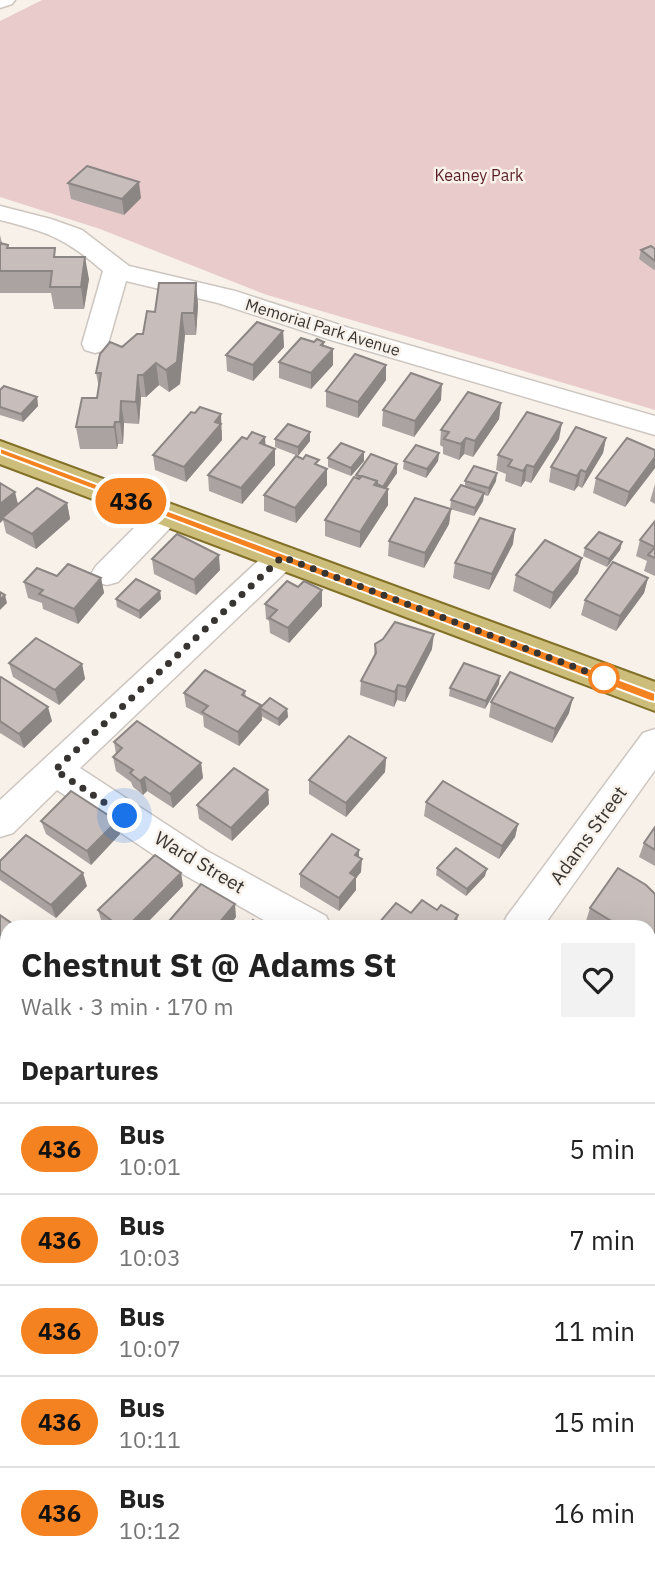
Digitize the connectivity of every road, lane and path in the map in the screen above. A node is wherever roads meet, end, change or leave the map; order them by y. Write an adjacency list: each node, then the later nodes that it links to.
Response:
1 (0, 213): 2 (street, Memorial Park Avenue)
2 (116, 269): 3 (street); 4 (street, Memorial Park Avenue)
3 (95, 344)
4 (655, 426)
5 (0, 452): 6 (main road)
6 (166, 514): 7 (main road); 8 (street)
7 (282, 557): 9 (main road); 11 (street)
8 (107, 574)
9 (655, 697)
10 (655, 743): 14 (street, Adams Street)
11 (55, 770): 12 (street); 13 (street, Ward Street)
12 (0, 822)
13 (299, 920)
14 (526, 920)

